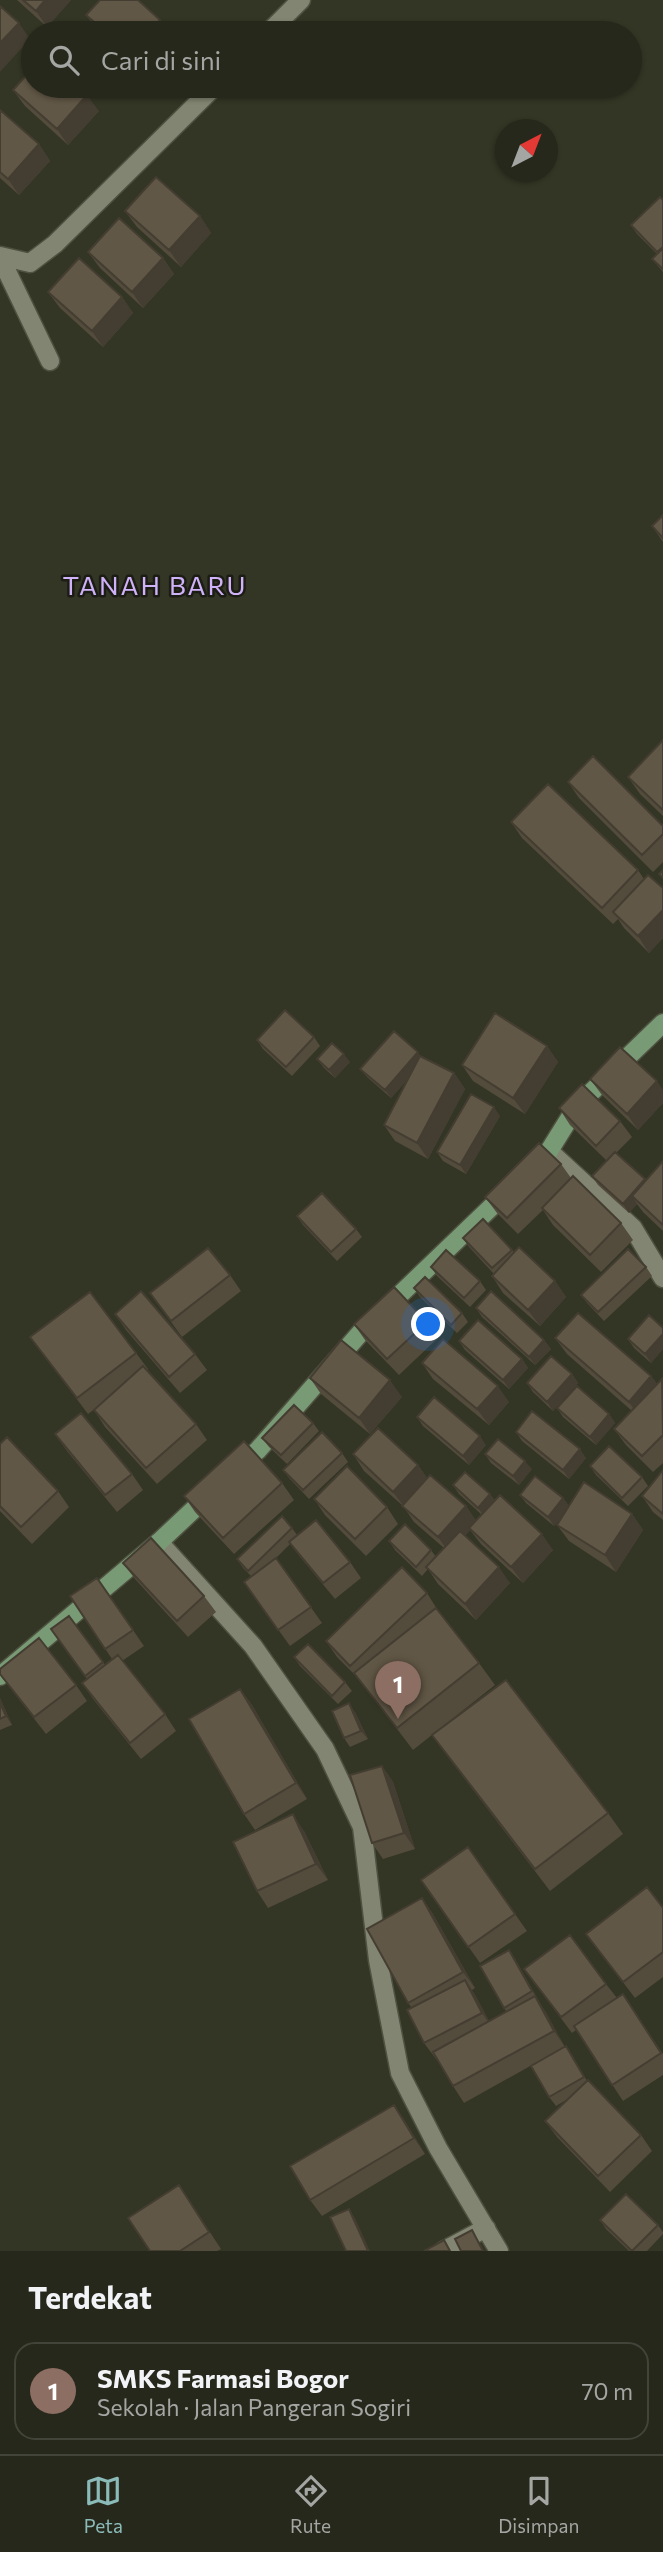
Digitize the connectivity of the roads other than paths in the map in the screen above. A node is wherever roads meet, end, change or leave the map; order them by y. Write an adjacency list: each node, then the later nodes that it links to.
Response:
1 (301, 0): 2 (street)
2 (280, 21)
3 (203, 98): 4 (street)
4 (0, 257): 5 (street)
5 (50, 361)
6 (663, 1023): 7 (street)
7 (549, 1152): 8 (street); 9 (street)
8 (663, 1278)
9 (159, 1542): 10 (street); 11 (street)
10 (0, 1676)
11 (486, 2228): 12 (street); 13 (street)
12 (443, 2251)
13 (499, 2251)

